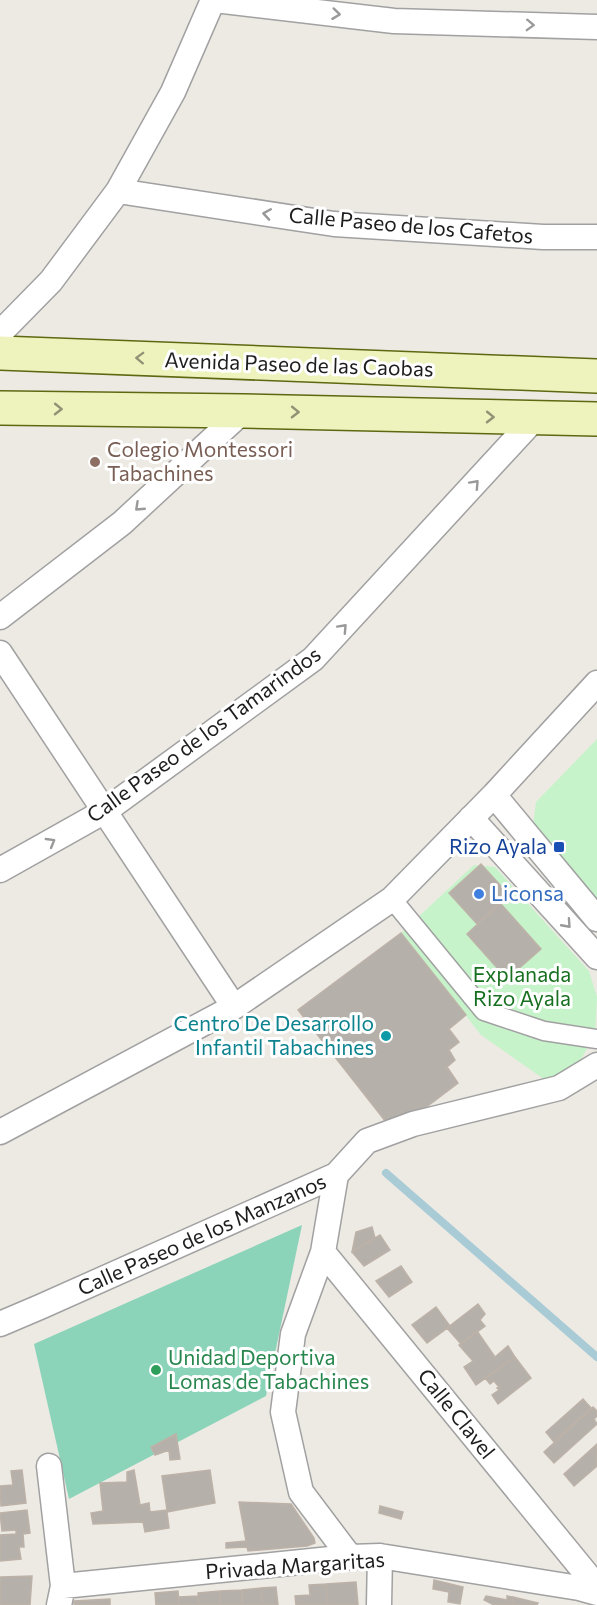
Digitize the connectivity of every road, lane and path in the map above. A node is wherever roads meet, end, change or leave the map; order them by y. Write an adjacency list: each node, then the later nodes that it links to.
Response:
1 (214, 0): 2 (street, one-way to 2); 3 (street)
2 (597, 27)
3 (118, 191): 4 (street, Calle Paseo de los Cafetos, one-way to 3); 5 (street)
4 (597, 237)
5 (0, 333)
6 (0, 353): 7 (main road, Avenida Paseo de las Caobas, one-way to 6)
7 (597, 376)
8 (0, 408): 9 (main road, one-way to 9)
9 (243, 411): 10 (main road, one-way to 10); 12 (street, one-way to 12)
10 (536, 418): 11 (main road); 16 (street, Calle Paseo de los Tamarindos, one-way to 10)
11 (597, 419)
12 (0, 617)
13 (0, 653): 16 (street)
14 (597, 683): 15 (street)
15 (494, 795): 17 (street); 20 (street)
16 (105, 811): 18 (street, Calle Paseo de los Tamarindos, one-way to 16); 22 (street)
17 (471, 818): 19 (street); 21 (street, one-way to 21)
18 (0, 870)
19 (392, 899): 22 (street); 23 (street)
20 (597, 919)
21 (597, 957)
22 (234, 1007): 25 (street)
23 (597, 1039)
24 (595, 1062): 26 (street, Calle Paseo de los Manzanos)
25 (0, 1132)
26 (336, 1175): 27 (street); 28 (street, Calle Paseo de los Manzanos)
27 (323, 1252): 31 (street); 32 (street, Calle Clavel)
28 (0, 1324)
29 (49, 1466): 33 (street)
30 (380, 1556): 31 (street, Privada Margaritas); 32 (street, Privada Margaritas); 34 (street)
31 (350, 1557): 33 (street, Privada Margaritas)
32 (590, 1581)
33 (61, 1595)
34 (379, 1605)

